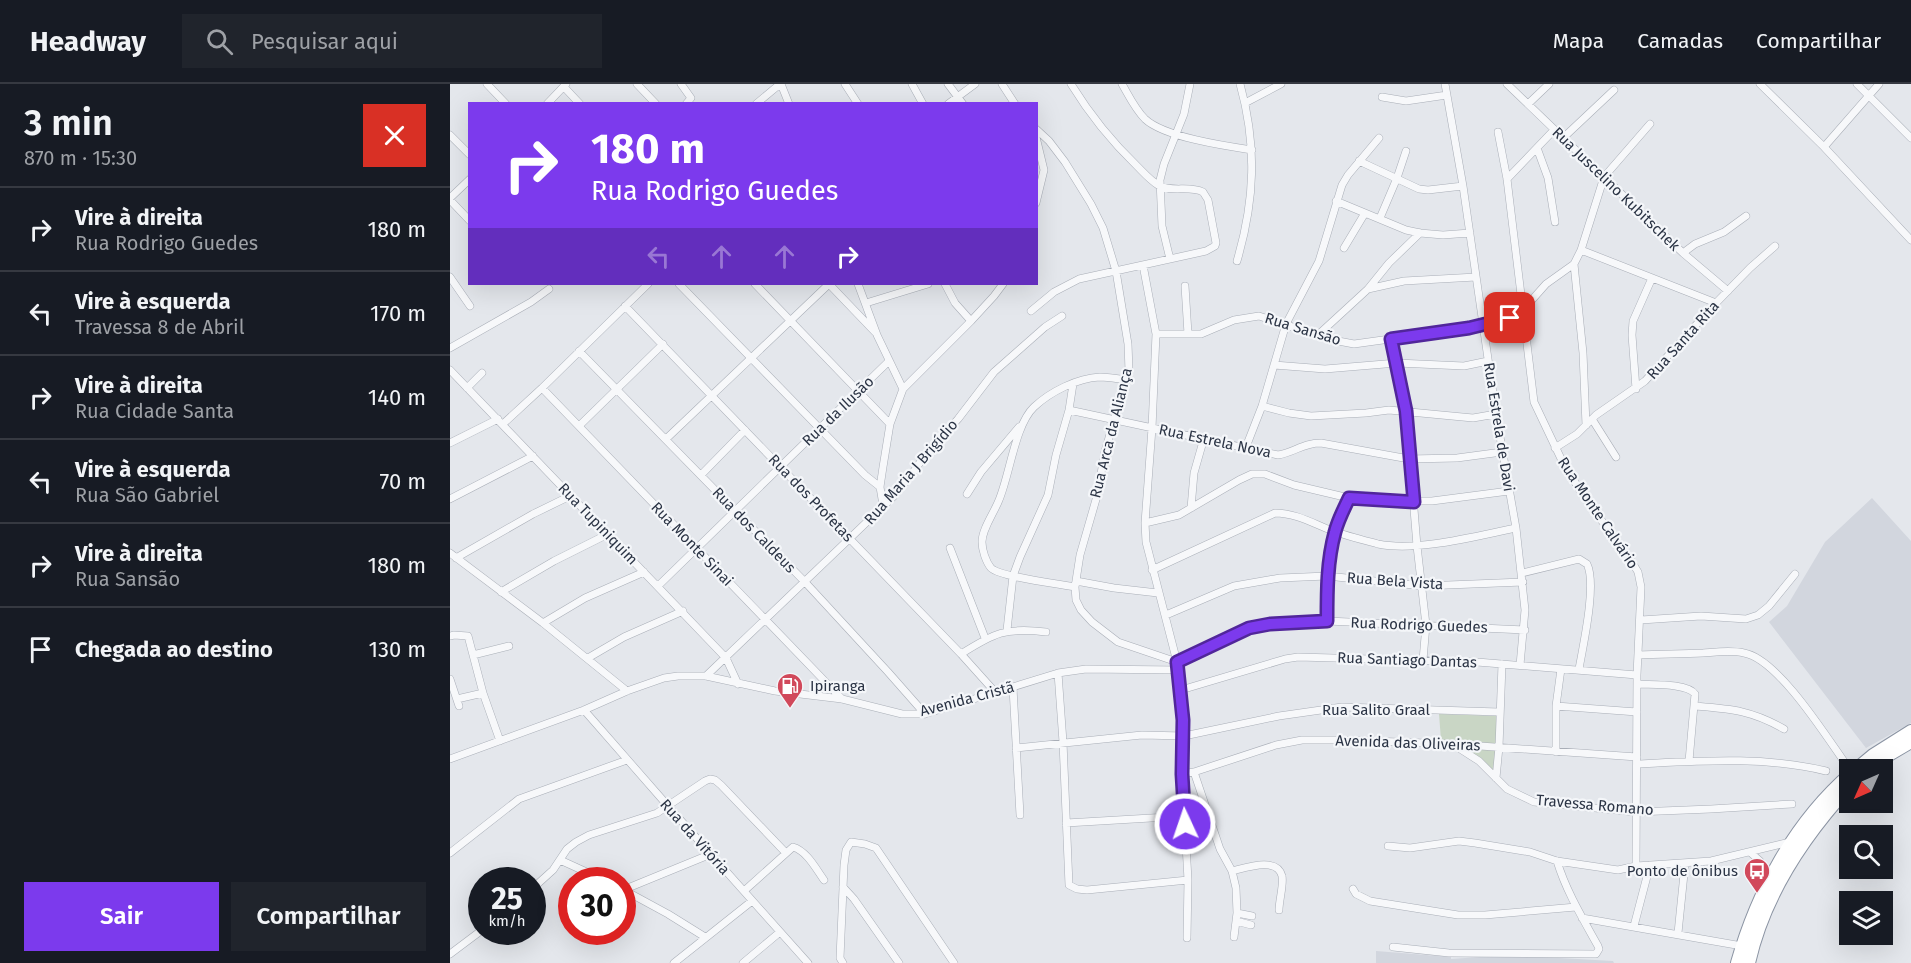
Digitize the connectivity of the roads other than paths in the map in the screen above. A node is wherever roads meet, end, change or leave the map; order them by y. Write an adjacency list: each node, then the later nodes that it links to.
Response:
1 (487, 84): 27 (street)
2 (637, 84): 30 (street)
3 (681, 84): 31 (street)
4 (781, 84): 32 (street); 33 (street)
5 (845, 84): 34 (street)
6 (912, 84): 35 (street)
7 (948, 84): 25 (street)
8 (975, 84): 25 (street)
9 (1002, 84): 38 (street)
10 (1071, 84): 61 (street)
11 (1122, 84): 45 (street)
12 (1190, 84): 45 (street)
13 (1240, 84): 39 (street)
14 (1281, 84): 39 (street)
15 (1445, 84): 23 (street, Rua Estrela de Davi)
16 (1507, 84): 40 (street, Rua Juscelino Kubitschek)
17 (1549, 84): 40 (street)
18 (1760, 84): 51 (street)
19 (1857, 84): 24 (street)
20 (1879, 84): 24 (street)
21 (565, 85): 28 (street); 29 (street)
22 (1614, 90): 48 (street)
23 (1447, 95): 26 (street); 62 (street, Rua Estrela de Davi)
24 (1869, 95): 49 (street); 51 (street)
25 (957, 96): 36 (street); 37 (street)
26 (1382, 97)
27 (504, 102)
28 (548, 102)
29 (578, 102)
30 (654, 102)
31 (687, 102)
32 (758, 102)
33 (788, 102)
34 (857, 102)
35 (922, 102)
36 (950, 102)
37 (962, 102)
38 (1014, 102)
39 (1245, 103): 53 (street)
40 (1528, 104): 42 (street, Rua Juscelino Kubitschek)
41 (1650, 124): 57 (street)
42 (1554, 130): 48 (street, Rua Juscelino Kubitschek); 52 (street)
43 (1038, 131): 82 (street, Rua Arca da Aliança)
44 (1498, 132): 59 (street, Rua Monte Calvário)
45 (1177, 133): 53 (street); 61 (street)
46 (450, 135): 55 (street)
47 (1379, 138): 56 (street)
48 (1563, 138): 57 (street, Rua Juscelino Kubitschek)
49 (1911, 138)
50 (1038, 145): 63 (street)
51 (1824, 147): 73 (street)
52 (1537, 148): 59 (street); 70 (street)
53 (1252, 150): 79 (street)
54 (1406, 151): 58 (street)
55 (468, 153)
56 (1359, 161): 58 (street); 65 (street)
57 (1604, 177): 76 (street); 77 (street, Rua Juscelino Kubitschek)
58 (1397, 178): 62 (street); 68 (street)
59 (1507, 178): 104 (street, Rua Monte Calvário)
60 (468, 181): 64 (street)
61 (1160, 186): 78 (street); 78 (street)
62 (1463, 186): 72 (street, Rua Estrela de Davi)
63 (1038, 195)
64 (450, 199): 69 (street)
65 (1336, 201): 66 (street); 108 (street)
66 (1365, 213): 68 (street); 75 (street)
67 (1746, 216): 77 (street)
68 (1380, 218): 71 (street)
69 (468, 219)
70 (1554, 222)
71 (1420, 233): 72 (street); 97 (street)
72 (1470, 233): 84 (street, Rua Estrela de Davi)
73 (1911, 240)
74 (1775, 246): 98 (street, Rua Santa Rita)
75 (1344, 248)
76 (1581, 250): 80 (street); 85 (street)
77 (1683, 253): 98 (street, Rua Juscelino Kubitschek)
78 (1170, 259): 81 (street)
79 (1237, 261)
80 (1574, 264): 104 (street); 143 (street)
81 (1143, 265): 82 (street); 111 (street)
82 (1116, 271): 103 (street); 125 (street, Rua Arca da Aliança)
83 (450, 277): 101 (street)
84 (1476, 277): 97 (street); 109 (street, Rua Estrela de Davi)
85 (1652, 278): 100 (street); 131 (street)
86 (647, 285): 102 (street)
87 (680, 285): 118 (street)
88 (756, 285): 106 (street)
89 (828, 285): 106 (street)
90 (830, 285): 110 (street)
91 (858, 285): 99 (street)
92 (925, 285): 99 (street)
93 (946, 285): 107 (street)
94 (1002, 285): 107 (street)
95 (1185, 286): 112 (street)
96 (549, 289): 116 (street)
97 (1368, 289): 113 (street)
98 (1728, 291): 100 (street, Rua Santa Rita)
99 (866, 303): 110 (street)
100 (1716, 303): 131 (street, Rua Santa Rita)
101 (470, 306)
102 (625, 306): 115 (street, Rua dos Profetas); 117 (street)
103 (1031, 311)
104 (1523, 313): 109 (street, Rua Sansão); 152 (street, Rua Monte Calvário)
105 (1062, 316): 166 (street, Rua Maria J Brigídio)
106 (791, 320): 118 (street); 132 (street)
107 (971, 321): 130 (street)
108 (1286, 324): 112 (street, Rua Sansão); 113 (street, Rua Sansão); 122 (street)
109 (1483, 324): 114 (street, Rua Sansão); 120 (street, Rua Estrela de Davi)
110 (878, 334): 119 (street)
111 (1156, 334): 112 (street, Rua Sansão); 145 (street)
112 (1188, 334)
113 (1319, 334): 114 (street, Rua Sansão)
114 (1391, 339): 121 (street)
115 (663, 345): 129 (street); 133 (street, Rua dos Profetas)
116 (450, 348)
117 (579, 351): 128 (street); 129 (street, Rua dos Caldeus)
118 (751, 358): 133 (street); 146 (street)
119 (889, 361): 130 (street); 132 (street, Rua da Ilusão)
120 (1488, 361): 121 (street); 137 (street, Rua Estrela de Davi)
121 (1397, 363): 122 (street); 136 (street)
122 (1274, 365): 134 (street)
123 (450, 370): 127 (street, Rua Tupiniquim)
124 (482, 373): 127 (street)
125 (1127, 380): 126 (street); 138 (street, Rua Arca da Aliança)
126 (1073, 384): 135 (street); 142 (street)
127 (467, 388): 140 (street, Rua Tupiniquim)
128 (542, 388): 140 (street); 144 (street, Rua Monte Sinai)
129 (618, 389): 144 (street); 149 (street, Rua dos Caldeus)
130 (903, 389): 141 (street)
131 (1636, 389): 139 (street, Rua Santa Rita)
132 (858, 392): 141 (street); 146 (street, Rua da Ilusão)
133 (712, 396): 147 (street, Rua dos Profetas); 149 (street)
134 (1262, 406): 136 (street); 151 (street)
135 (1069, 410): 138 (street, Rua Estrela Nova); 182 (street)
136 (1406, 411): 137 (street); 156 (street)
137 (1496, 414): 153 (street, Rua Estrela de Davi)
138 (1115, 419): 145 (street, Rua Estrela Nova); 186 (street, Rua Arca da Aliança)
139 (1592, 419): 143 (street, Rua Santa Rita); 155 (street)
140 (500, 422): 150 (street); 154 (street, Rua Tupiniquim)
141 (890, 424): 159 (street)
142 (1022, 424): 161 (street); 182 (street)
143 (1586, 425): 152 (street, Rua Santa Rita)
144 (579, 426): 175 (street, Rua Monte Sinai)
145 (1152, 428): 148 (street, Rua Estrela Nova); 169 (street)
146 (820, 429): 157 (street, Rua da Ilusão); 159 (street)
147 (745, 430): 157 (street, Rua dos Profetas); 158 (street)
148 (1204, 438): 151 (street, Rua Estrela Nova); 167 (street)
149 (666, 439): 158 (street, Rua dos Caldeus)
150 (450, 443)
151 (1246, 447): 156 (street, Rua Estrela Nova)
152 (1555, 447): 194 (street, Rua Monte Calvário)
153 (1502, 452): 156 (street, Rua Estrela Nova); 160 (street, Rua Estrela de Davi)
154 (533, 456): 162 (street, Rua Tupiniquim); 164 (street)
155 (1616, 457)
156 (1409, 459): 165 (street)
157 (780, 466): 168 (street, Rua da Ilusão); 173 (street, Rua dos Profetas)
158 (701, 475): 168 (street, Rua dos Caldeus)
159 (880, 487): 166 (street)
160 (1509, 491): 165 (street); 170 (street, Rua Estrela de Davi)
161 (967, 494)
162 (570, 496): 172 (street, Rua Tupiniquim); 177 (street)
163 (1349, 498): 165 (street); 167 (street); 171 (street)
164 (450, 499)
165 (1414, 502): 174 (street)
166 (883, 505): 173 (street, Rua Maria J Brigídio)
167 (1191, 508): 169 (street)
168 (736, 511): 175 (street, Rua da Ilusão); 184 (street, Rua dos Caldeus)
169 (1145, 523): 178 (street)
170 (1516, 528): 174 (street); 180 (street, Rua Estrela de Davi)
171 (1335, 531): 174 (street); 178 (street); 183 (street)
172 (608, 534): 179 (street, Rua Tupiniquim); 189 (street)
173 (850, 539): 184 (street, Rua Maria J Brigídio); 204 (street, Rua dos Profetas)
174 (1417, 546): 188 (street)
175 (697, 548): 187 (street, Rua da Ilusão); 193 (street, Rua Monte Sinai)
176 (950, 548): 202 (street)
177 (453, 555): 189 (street)
178 (1152, 570): 190 (street)
179 (644, 573): 187 (street, Rua Tupiniquim); 196 (street)
180 (1522, 573): 185 (street, Rua Estrela de Davi); 214 (street)
181 (1795, 574): 194 (street)
182 (1013, 576): 186 (street); 198 (street)
183 (1327, 576): 188 (street, Rua Bela Vista); 192 (street, Rua Bela Vista); 195 (street)
184 (805, 582): 193 (street, Rua Maria J Brigídio); 231 (street, Rua dos Caldeus)
185 (1523, 582): 188 (street, Rua Bela Vista); 199 (street, Rua Estrela de Davi)
186 (1076, 584): 190 (street); 212 (street)
187 (658, 586): 191 (street, Rua Tupiniquim)
188 (1423, 586): 197 (street)
189 (501, 592): 196 (street)
190 (1158, 593): 192 (street)
191 (683, 611): 207 (street); 208 (street, Rua Tupiniquim)
192 (1166, 615): 212 (street)
193 (765, 619): 208 (street, Rua Maria J Brigídio); 225 (street, Rua Monte Sinai)
194 (1641, 620): 206 (street, Rua Monte Calvário)
195 (1327, 621): 197 (street, Rua Rodrigo Guedes); 212 (street, Rua Rodrigo Guedes)
196 (543, 623): 207 (street)
197 (1426, 625): 199 (street, Rua Rodrigo Guedes); 209 (street)
198 (1007, 630): 200 (street); 202 (street)
199 (1525, 630): 211 (street, Rua Estrela de Davi)
200 (1046, 632)
201 (450, 636): 205 (street)
202 (985, 638): 204 (street)
203 (509, 646): 205 (street)
204 (961, 654): 224 (street, Rua dos Profetas)
205 (473, 655): 223 (street)
206 (1639, 655): 218 (street, Rua Monte Calvário); 243 (street)
207 (588, 658): 222 (street)
208 (726, 658): 216 (street, Rua Maria J Brigídio); 219 (street, Rua Tupiniquim)
209 (1423, 660): 210 (street, Rua Santiago Dantas); 221 (street, Rua Santiago Dantas)
210 (1502, 664): 211 (street, Rua Santiago Dantas); 229 (street)
211 (1520, 664): 213 (street, Rua Santiago Dantas)
212 (1177, 666): 215 (street, Avenida Cristã); 221 (street)
213 (1561, 669): 214 (street, Rua Santiago Dantas); 226 (street)
214 (1579, 669): 218 (street, Rua Santiago Dantas)
215 (1058, 673): 220 (street, Avenida Cristã); 236 (street)
216 (706, 676): 219 (street, Avenida Cristã); 222 (street, Avenida Cristã)
217 (450, 679): 223 (street)
218 (1638, 679): 227 (street, Rua Santiago Dantas); 230 (street, Rua Monte Calvário)
219 (738, 684): 225 (street, Avenida Cristã)
220 (1013, 688): 224 (street, Avenida Cristã); 240 (street)
221 (1181, 690): 234 (street)
222 (627, 691): 228 (street, Avenida Cristã)
223 (483, 693): 235 (street)
224 (996, 693): 231 (street, Avenida Cristã)
225 (842, 699): 231 (street, Avenida Cristã)
226 (1556, 706): 230 (street); 241 (street)
227 (1694, 706): 232 (street); 248 (street)
228 (584, 710): 235 (street, Avenida Cristã); 246 (street, Rua da Vitória)
229 (1499, 712): 234 (street, Rua Salito Graal); 239 (street)
230 (1637, 712): 247 (street, Rua Monte Calvário)
231 (924, 714)
232 (1784, 729)
233 (1911, 731): 244 (highway)
234 (1184, 736): 236 (street, Rua Salito Graal); 251 (street)
235 (500, 741): 242 (street, Avenida Cristã)
236 (1063, 742): 240 (street, Rua Salito Graal); 260 (street)
237 (1911, 742): 245 (highway)
238 (1452, 744): 239 (street, Avenida das Oliveiras); 250 (street, Avenida das Oliveiras); 252 (street, Travessa Romano)
239 (1499, 747): 241 (street, Avenida das Oliveiras); 252 (street)
240 (1016, 748): 258 (street)
241 (1556, 752): 247 (street, Avenida das Oliveiras)
242 (450, 759)
243 (1841, 759)
244 (1868, 759)
245 (1882, 759)
246 (627, 760): 256 (street, Rua da Vitória); 264 (street)
247 (1637, 761): 248 (street, Avenida das Oliveiras); 257 (street, Rua Monte Calvário)
248 (1689, 761): 249 (street, Avenida das Oliveiras)
249 (1826, 771)
250 (1194, 772): 251 (street, Avenida das Oliveiras); 273 (street)
251 (1182, 774): 259 (street)
252 (1496, 778): 257 (street, Travessa Romano)
253 (1839, 783): 261 (highway)
254 (1839, 798): 308 (highway)
255 (1792, 804): 257 (street, Travessa Romano)
256 (668, 807): 265 (street); 266 (street, Rua da Vitória); 267 (street)
257 (1636, 812): 271 (street, Rua Monte Calvário)
258 (1020, 815)
259 (1185, 816): 260 (street); 277 (street)
260 (1066, 823): 277 (street)
261 (1790, 842): 263 (street); 275 (highway)
262 (1388, 846): 268 (street)
263 (1751, 852): 269 (street); 275 (street)
264 (450, 853)
265 (786, 853): 276 (street); 281 (street)
266 (711, 854): 278 (street); 281 (street, Rua da Vitória)
267 (560, 860): 272 (street); 274 (street)
268 (1557, 861): 271 (street); 284 (street)
269 (1685, 864): 270 (street); 293 (street)
270 (1650, 865): 271 (street); 291 (street)
271 (1636, 866)
272 (575, 867)
273 (1232, 871): 285 (street); 286 (street)
274 (546, 876)
275 (1771, 876): 298 (highway)
276 (824, 880)
277 (1188, 880): 296 (street)
278 (636, 885)
279 (843, 887): 304 (street); 305 (street); 306 (street)
280 (1353, 889): 284 (street)
281 (744, 891): 283 (street, Rua da Vitória)
282 (636, 897): 294 (street)
283 (752, 901): 292 (street, Rua da Vitória); 294 (street)
284 (1576, 907): 288 (street)
285 (1279, 910)
286 (1237, 913): 287 (street); 289 (street)
287 (1252, 916)
288 (1582, 918): 291 (street); 299 (street)
289 (1236, 921): 290 (street); 295 (street)
290 (1251, 925)
291 (1634, 926): 293 (street)
292 (780, 932): 302 (street); 303 (street, Rua da Vitória)
293 (1678, 933): 298 (street)
294 (705, 937): 301 (street)
295 (1234, 937)
296 (1187, 938)
297 (468, 940): 300 (street)
298 (1742, 946): 307 (highway)
299 (1393, 947)
300 (450, 954)
301 (674, 963)
302 (743, 963)
303 (808, 963)
304 (843, 963)
305 (899, 963)
306 (954, 963)
307 (1737, 963)
308 (1749, 963)

